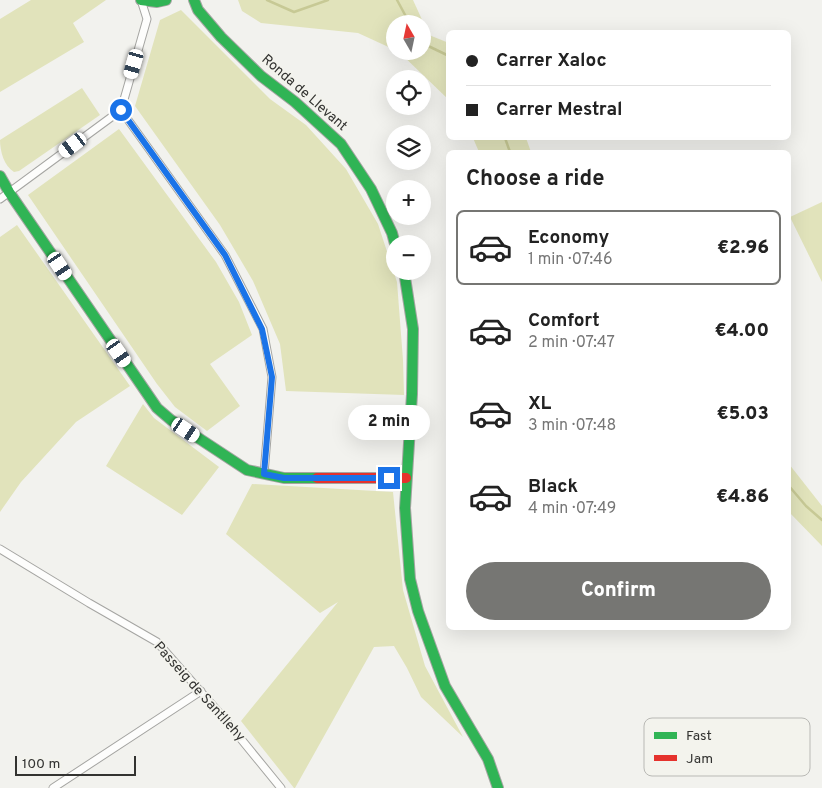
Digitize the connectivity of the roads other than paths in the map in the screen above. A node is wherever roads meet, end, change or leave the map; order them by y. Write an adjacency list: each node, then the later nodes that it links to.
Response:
1 (141, 0): 2 (main road); 4 (street)
2 (166, 0)
3 (194, 0): 7 (main road, Ronda de Llevant)
4 (121, 110): 6 (street); 9 (street)
5 (0, 176): 6 (main road)
6 (4, 196): 9 (main road)
7 (393, 235)
8 (405, 280): 10 (main road)
9 (264, 474): 10 (main road)
10 (406, 478): 15 (main road)
11 (0, 550): 12 (street, Passeig de Santllehy)
12 (201, 691): 13 (street); 14 (street, Passeig de Santllehy)
13 (53, 788)
14 (281, 788)
15 (498, 788)

